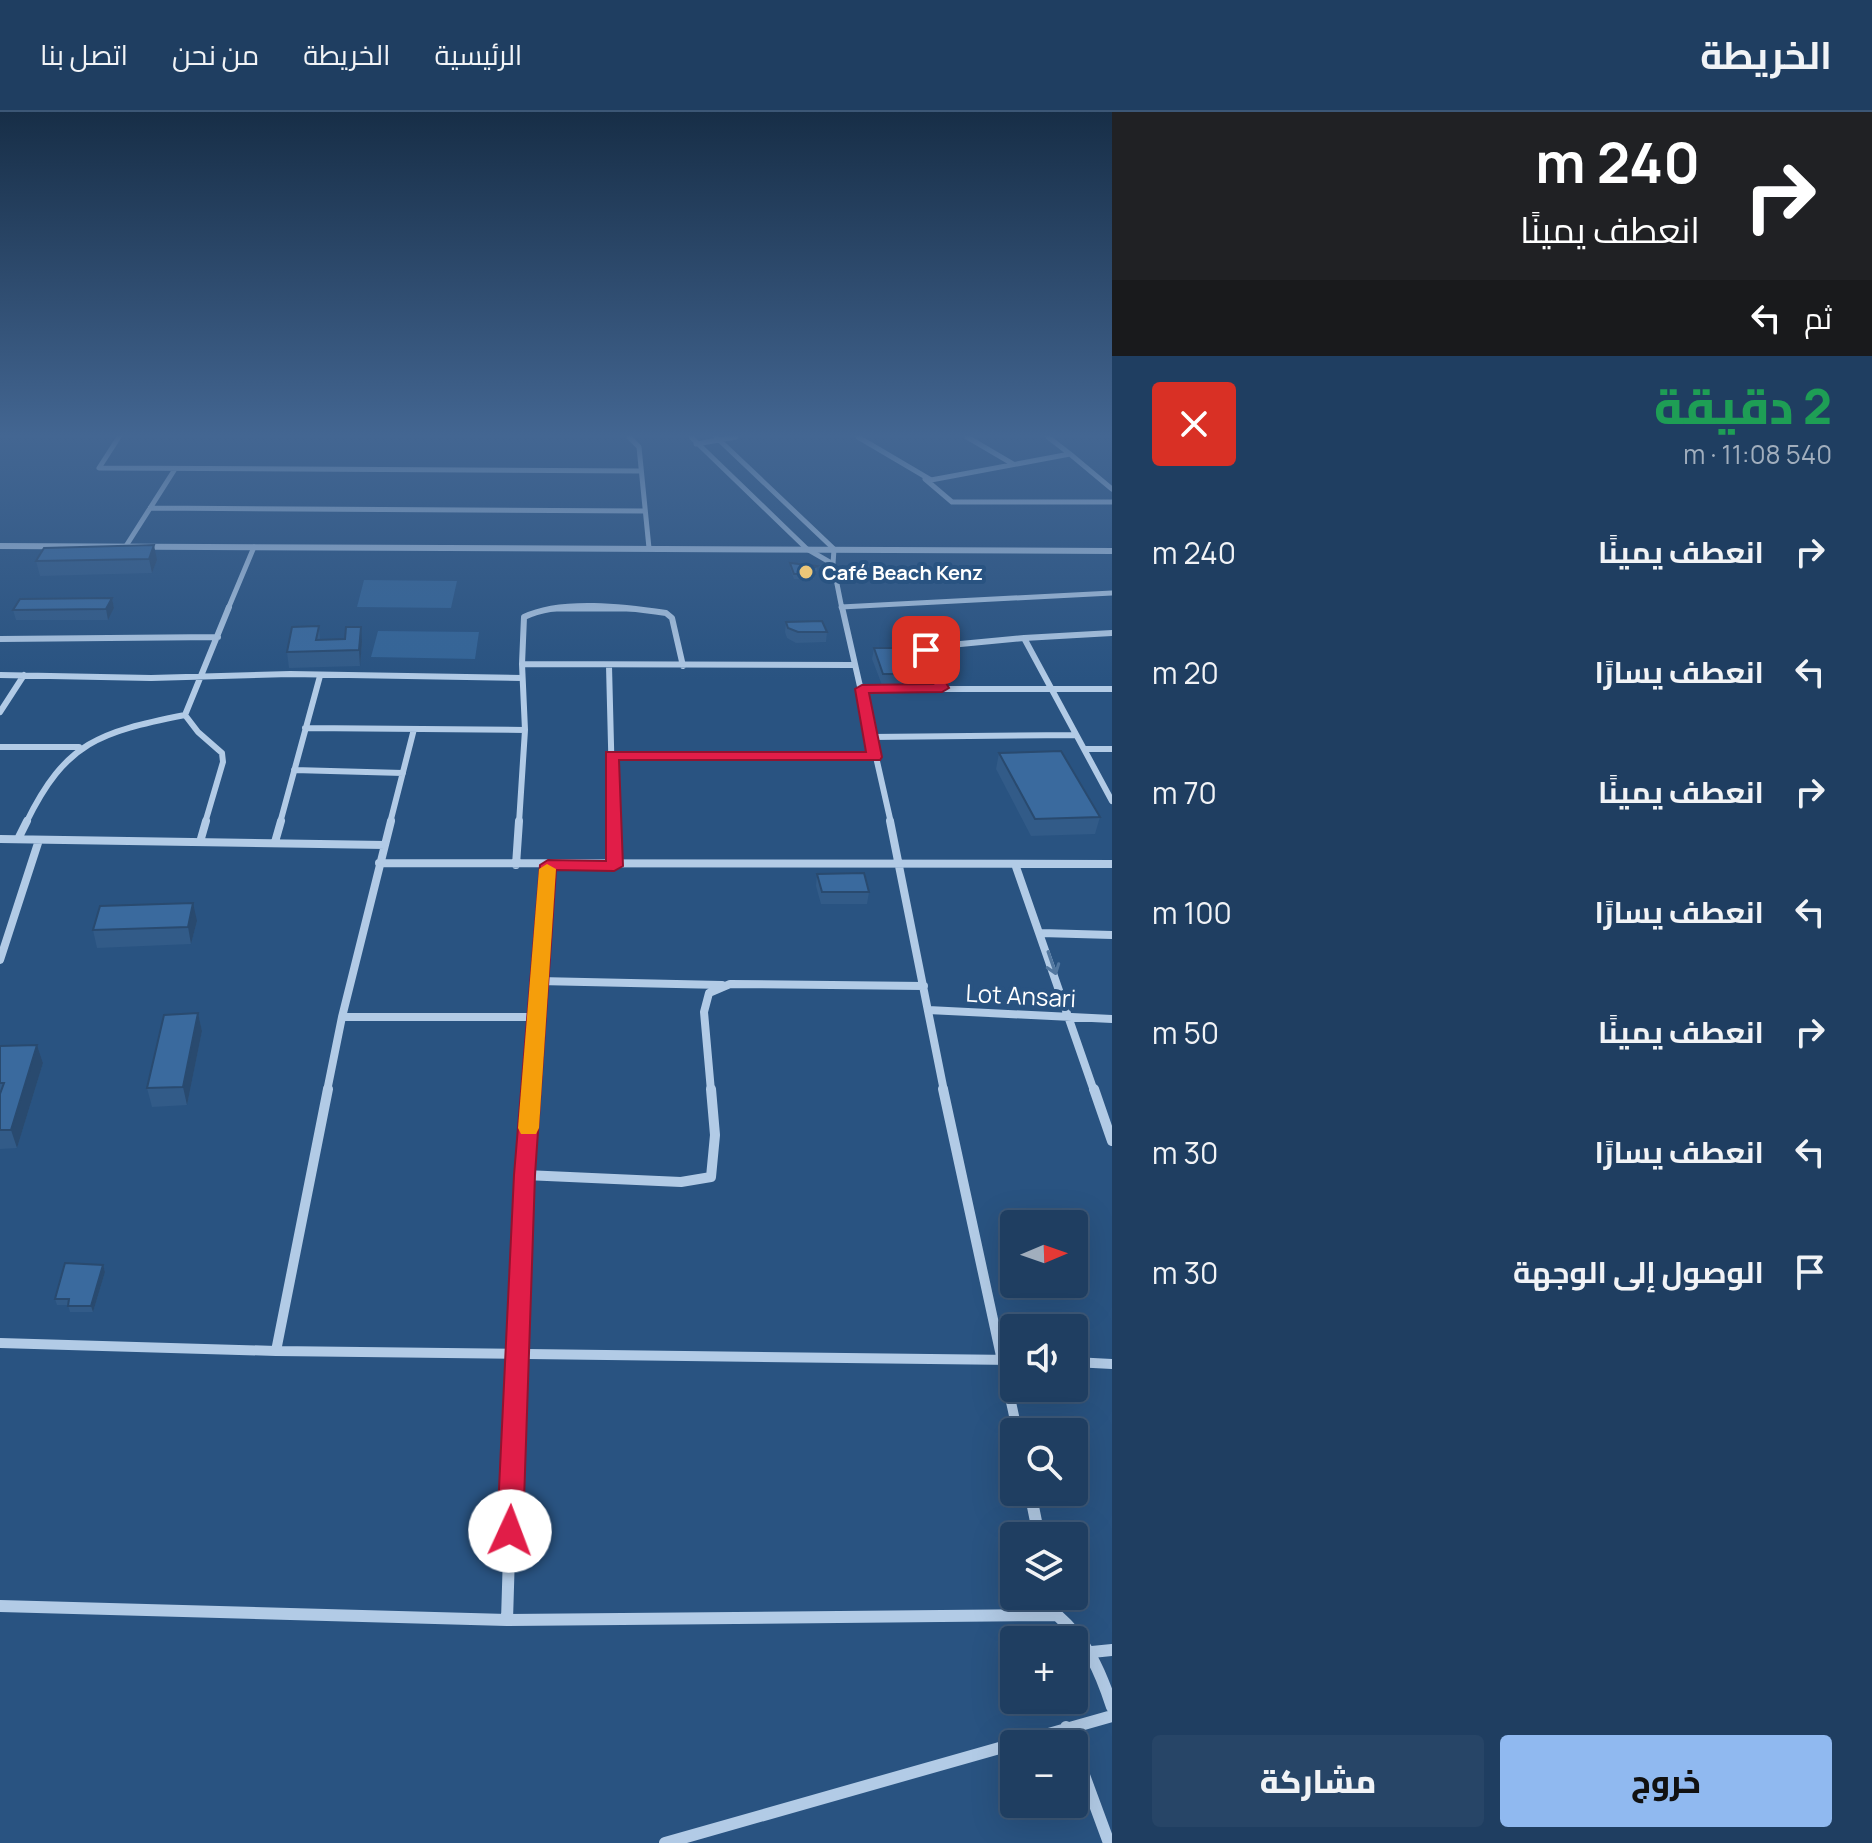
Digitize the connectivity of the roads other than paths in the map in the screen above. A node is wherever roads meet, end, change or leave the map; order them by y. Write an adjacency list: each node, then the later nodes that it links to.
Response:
1 (144, 518): 6 (street)
2 (645, 518): 8 (street)
3 (774, 518): 9 (street)
4 (801, 518): 10 (street)
5 (0, 546): 6 (street)
6 (126, 546): 7 (street)
7 (254, 547): 8 (street); 16 (street)
8 (649, 548): 9 (street)
9 (807, 549): 10 (street); 12 (street)
10 (834, 549): 11 (street); 12 (street)
11 (1112, 551)
12 (833, 564): 14 (street)
13 (1112, 593): 14 (street)
14 (841, 607): 20 (street)
15 (1112, 633): 17 (street)
16 (218, 637): 18 (street); 26 (street)
17 (1024, 638): 28 (street); 30 (street)
18 (0, 639)
19 (522, 664): 21 (street); 22 (street); 27 (street)
20 (853, 665): 22 (street); 29 (street)
21 (609, 666): 22 (street); 43 (street)
22 (683, 666)
23 (0, 675): 24 (street)
24 (24, 675): 26 (street); 32 (street)
25 (320, 676): 26 (street); 27 (street); 34 (street)
26 (202, 677): 33 (street)
27 (522, 678): 36 (street)
28 (942, 688): 29 (street); 30 (street)
29 (862, 689): 38 (street)
30 (1050, 689): 31 (street); 37 (street)
31 (1112, 689)
32 (0, 712)
33 (185, 715): 40 (street); 51 (street)
34 (305, 728): 35 (street); 45 (street)
35 (414, 729): 36 (street); 46 (street)
36 (525, 730): 58 (street)
37 (1076, 735): 38 (street); 41 (street)
38 (871, 737): 44 (street)
39 (0, 747): 40 (street)
40 (80, 747): 49 (street)
41 (1084, 749): 42 (street); 47 (street)
42 (1112, 749)
43 (611, 755): 44 (street); 60 (street)
44 (874, 757): 55 (street)
45 (294, 770): 46 (street); 52 (street)
46 (403, 773): 53 (street)
47 (1112, 801)
48 (0, 839): 49 (street)
49 (18, 839): 50 (street)
50 (39, 840): 51 (street); 63 (street)
51 (200, 842): 52 (street)
52 (275, 842): 53 (street)
53 (385, 845): 54 (street)
54 (379, 863): 58 (street); 68 (street)
55 (900, 864): 56 (street); 60 (street); 66 (street)
56 (1015, 864): 57 (street); 61 (street)
57 (1112, 864)
58 (516, 865): 59 (street)
59 (548, 865): 60 (street); 64 (street)
60 (614, 866)
61 (1041, 933): 62 (street); 70 (street, one-way to 70)
62 (1112, 935)
63 (0, 960)
64 (539, 981): 65 (street); 69 (street)
65 (727, 985): 66 (street); 73 (street)
66 (924, 986): 67 (street)
67 (928, 1010): 70 (street, Lot Ansari); 77 (street)
68 (342, 1017): 69 (street); 75 (street)
69 (537, 1017): 73 (street)
70 (1071, 1018): 71 (street, Lot Ansari); 72 (street)
71 (1112, 1019)
72 (1112, 1141)
73 (525, 1175): 76 (street)
74 (0, 1343): 75 (street)
75 (276, 1351): 76 (street)
76 (515, 1352): 78 (street); 84 (street)
77 (1000, 1354)
78 (1000, 1359)
79 (1088, 1363): 80 (street)
80 (1112, 1364)
81 (0, 1606): 84 (street)
82 (1056, 1610): 83 (street)
83 (1057, 1615): 84 (street); 86 (street)
84 (507, 1620)
85 (1112, 1650): 86 (street)
86 (1092, 1652): 87 (street)
87 (1112, 1707)
88 (1112, 1716): 89 (street)
89 (1066, 1727): 90 (street); 92 (street)
90 (1067, 1730)
91 (1088, 1786): 93 (street)
92 (665, 1843)
93 (1109, 1843)

